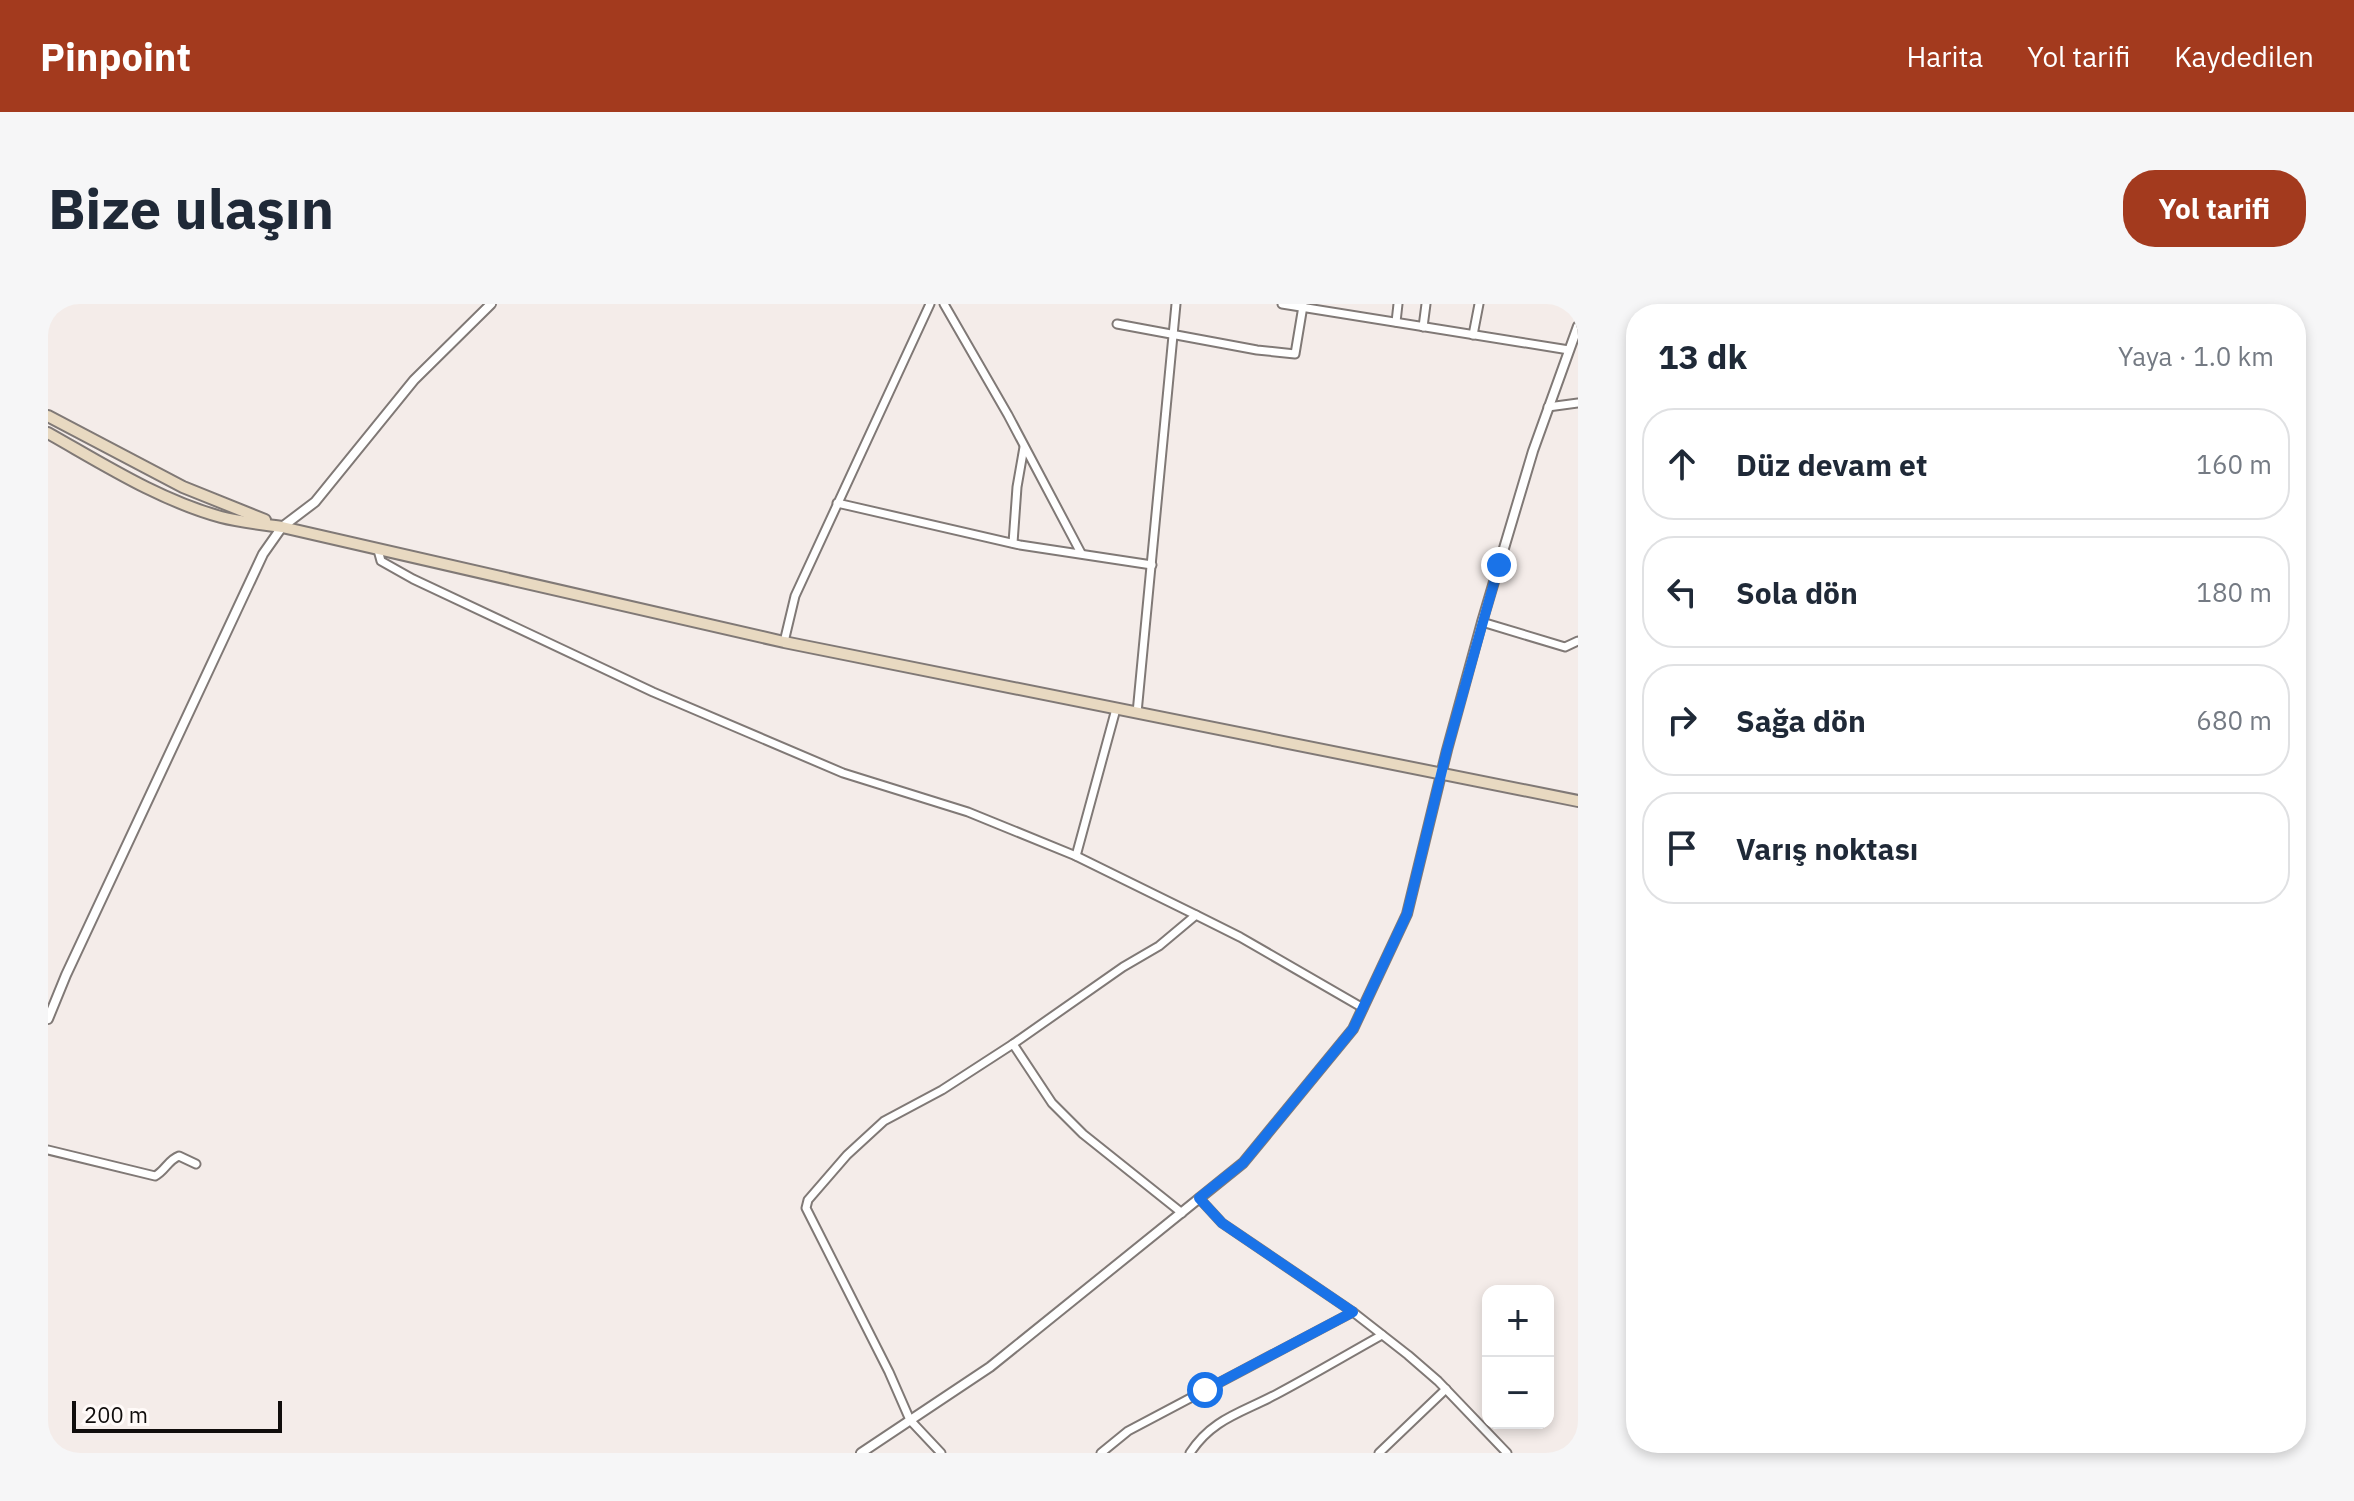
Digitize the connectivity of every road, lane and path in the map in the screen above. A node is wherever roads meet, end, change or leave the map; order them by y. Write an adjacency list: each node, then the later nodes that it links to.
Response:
1 (491, 304): 23 (street)
2 (930, 304): 22 (street)
3 (944, 304): 21 (street)
4 (1176, 304): 15 (street)
5 (1282, 304): 9 (street)
6 (1398, 304): 10 (street)
7 (1426, 304): 13 (street)
8 (1479, 304): 14 (street)
9 (1303, 306): 10 (street); 15 (street)
10 (1396, 322): 13 (street)
11 (1117, 324): 15 (street)
12 (1578, 326): 16 (street)
13 (1423, 327): 14 (street)
14 (1473, 335): 16 (street)
15 (1173, 336): 27 (street)
16 (1569, 350): 18 (street)
17 (1578, 403): 18 (street)
18 (1548, 407): 28 (street)
19 (48, 416): 23 (main road)
20 (48, 433): 23 (main road)
21 (1024, 445): 24 (street); 26 (street)
22 (837, 503): 24 (street); 30 (street)
23 (282, 527): 25 (main road); 38 (street)
24 (1013, 543): 26 (street)
25 (378, 550): 30 (main road); 35 (street)
26 (1081, 553): 27 (street)
27 (1152, 565): 32 (street)
28 (1482, 622): 29 (street); 33 (street)
29 (1578, 641)
30 (784, 642): 31 (main road)
31 (1116, 709): 32 (main road); 35 (street)
32 (1137, 713): 33 (main road)
33 (1441, 774): 34 (main road); 37 (street)
34 (1578, 801)
35 (1076, 856): 36 (street)
36 (1196, 915): 37 (street); 39 (street)
37 (1363, 1008): 42 (street)
38 (48, 1019)
39 (1013, 1044): 43 (street); 47 (street)
40 (48, 1150): 41 (street)
41 (196, 1164)
42 (1199, 1198): 43 (street); 44 (street)
43 (1182, 1213): 47 (street)
44 (1353, 1312): 45 (street); 50 (street)
45 (1382, 1335): 46 (street); 51 (street)
46 (1446, 1389): 52 (street); 53 (street)
47 (910, 1420): 48 (street); 49 (street)
48 (938, 1452)
49 (861, 1453)
50 (1101, 1453)
51 (1190, 1453)
52 (1379, 1453)
53 (1507, 1453)

